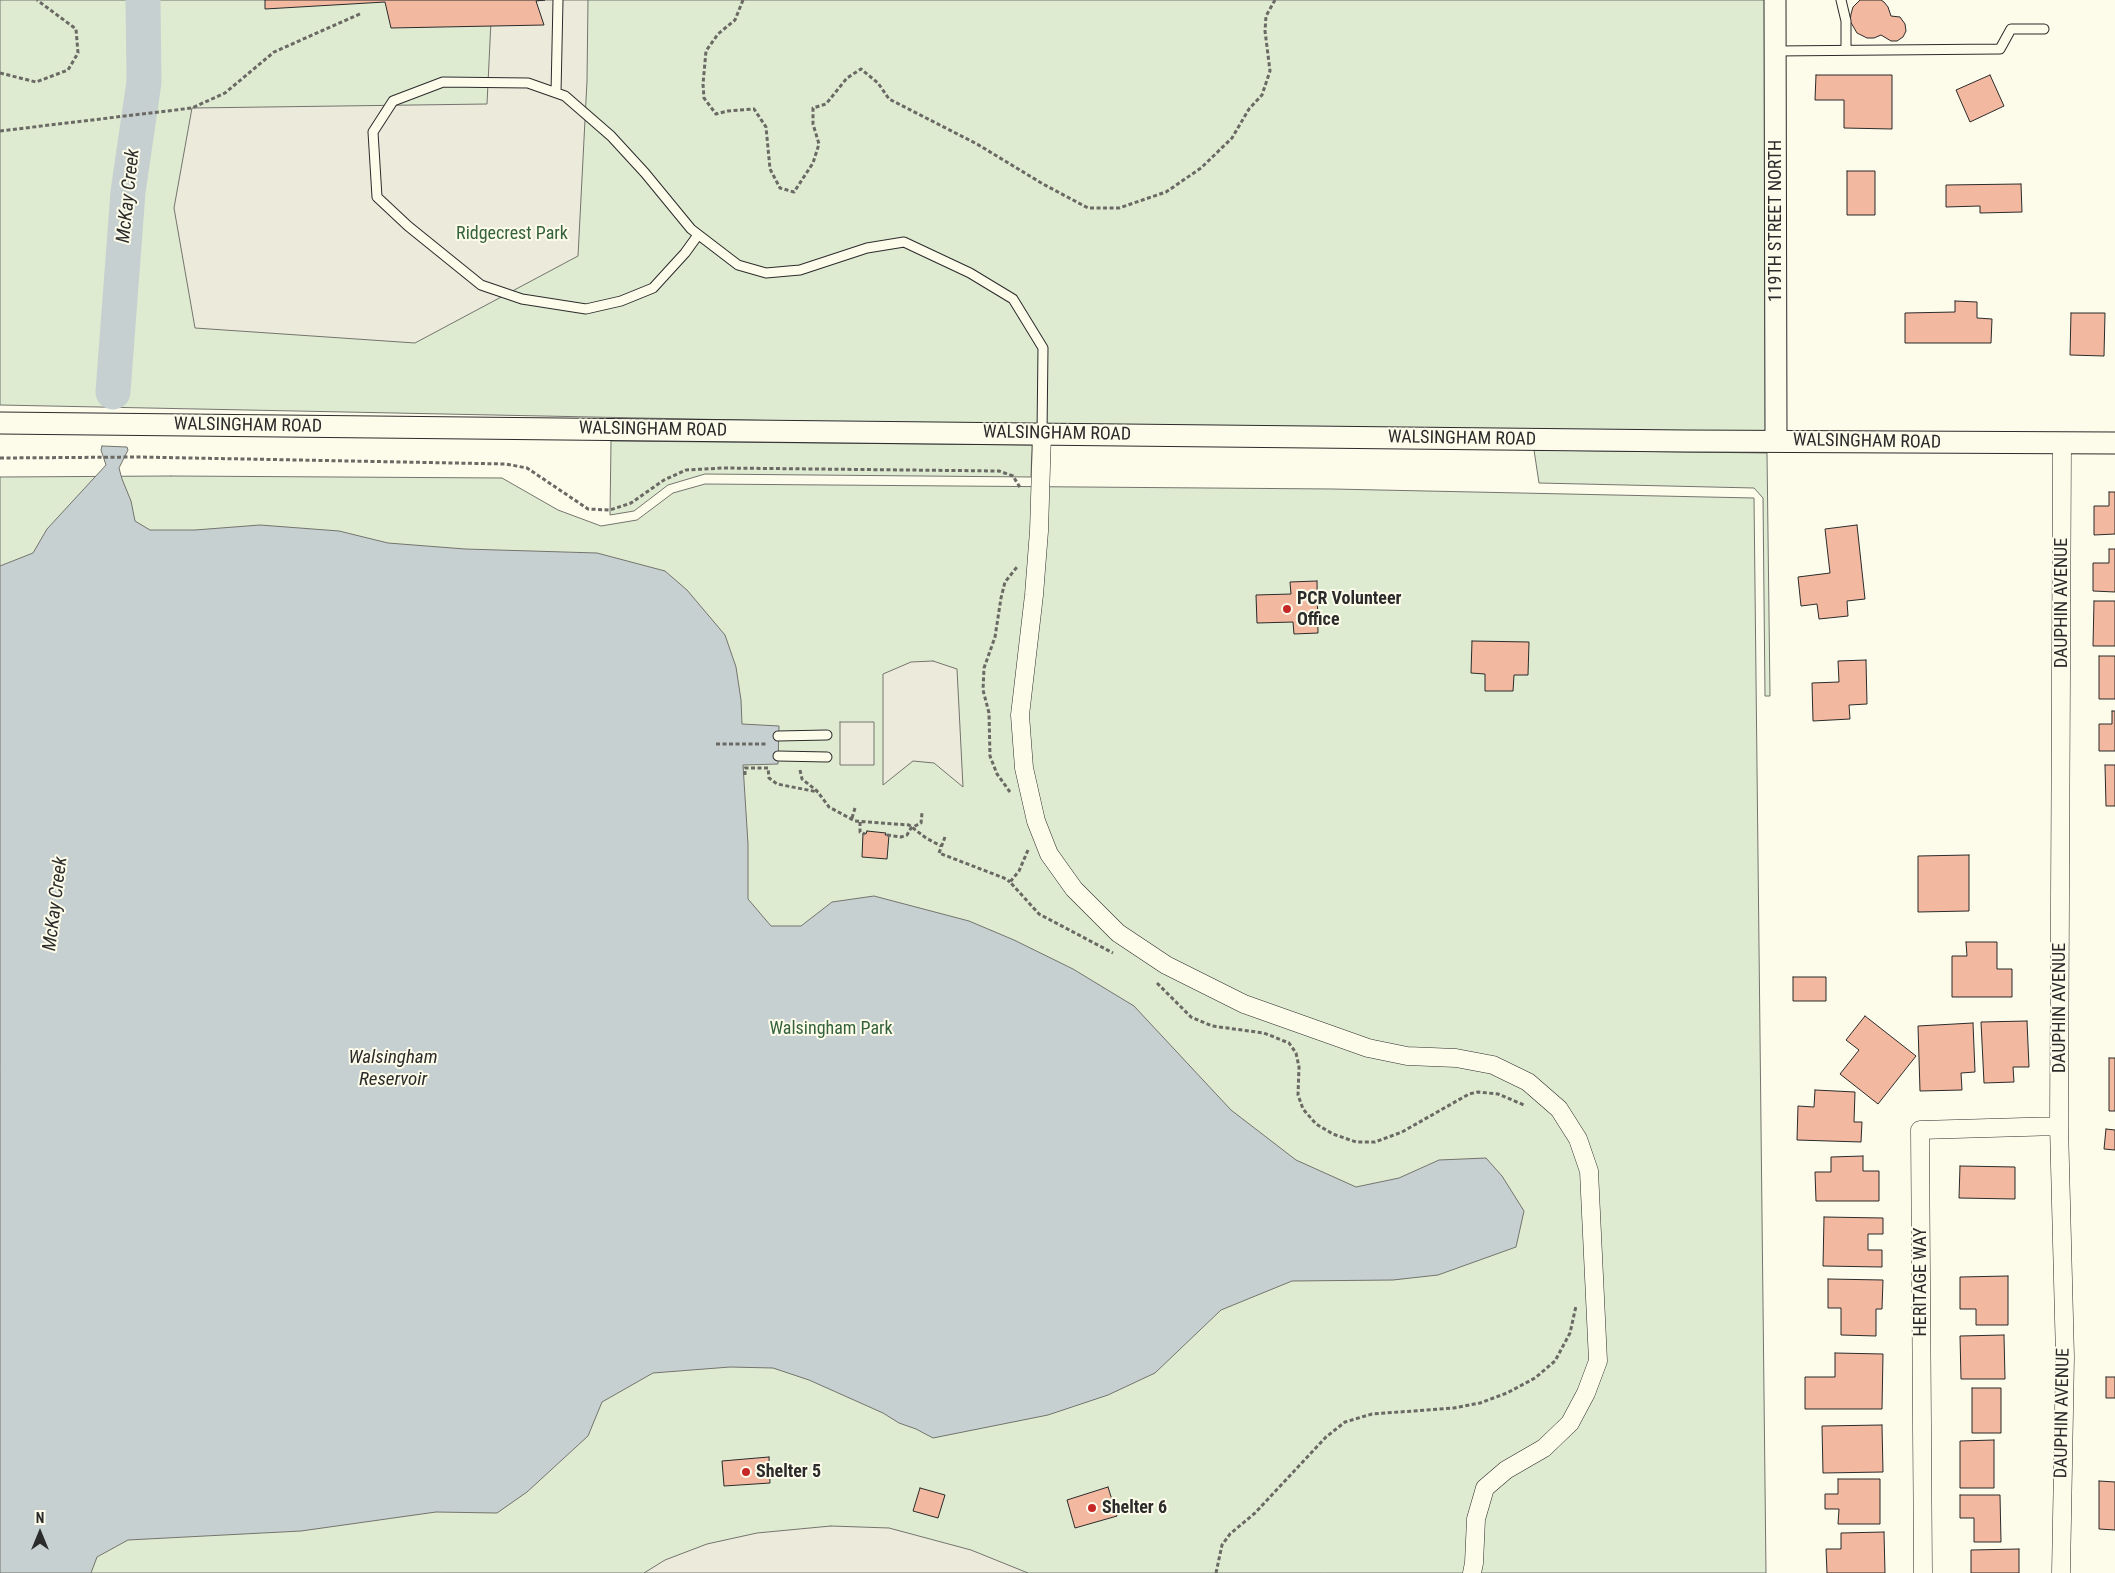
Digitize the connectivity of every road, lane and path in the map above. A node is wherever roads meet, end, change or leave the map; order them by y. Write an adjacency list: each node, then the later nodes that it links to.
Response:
1 (37, 0): 11 (path)
2 (558, 0): 12 (lane)
3 (743, 0): 4 (path)
4 (1275, 0)
5 (1775, 0): 10 (street, 119TH STREET NORTH)
6 (1841, 0): 9 (lane)
7 (362, 13): 13 (path)
8 (2044, 28): 9 (lane)
9 (1846, 50): 10 (lane)
10 (1775, 51): 17 (street, 119TH STREET NORTH)
11 (0, 73)
12 (556, 93): 14 (lane); 14 (lane)
13 (0, 131)
14 (698, 235): 16 (lane)
15 (0, 423): 16 (street, WALSINGHAM ROAD)
16 (1042, 434): 17 (street, WALSINGHAM ROAD); 50 (street)
17 (1776, 442): 19 (street, WALSINGHAM ROAD)
18 (2115, 443): 19 (street, WALSINGHAM ROAD)
19 (2062, 444): 47 (street, DAUPHIN AVENUE)
20 (0, 458): 21 (path)
21 (1023, 492)
22 (1018, 561): 32 (path)
23 (827, 735): 24 (lane)
24 (778, 736)
25 (716, 744): 26 (path)
26 (738, 744)
27 (778, 756): 28 (lane)
28 (799, 757): 29 (lane); 31 (path)
29 (827, 757)
30 (746, 775): 31 (path)
31 (818, 792): 35 (path)
32 (1013, 800)
33 (855, 808): 35 (path)
34 (922, 813): 37 (path)
35 (852, 818): 36 (path)
36 (860, 822): 37 (path); 38 (path)
37 (912, 828): 39 (path); 41 (path)
38 (865, 834)
39 (887, 835)
40 (945, 837): 41 (path)
41 (941, 846): 43 (path)
42 (1028, 847): 43 (path)
43 (1010, 882): 44 (path)
44 (1115, 955)
45 (1152, 977): 46 (path)
46 (1532, 1110)
47 (2059, 1126): 51 (street, HERITAGE WAY); 52 (street, DAUPHIN AVENUE)
48 (1576, 1302): 49 (path)
49 (1216, 1573)
50 (1472, 1573)
51 (1924, 1573)
52 (2061, 1573)

